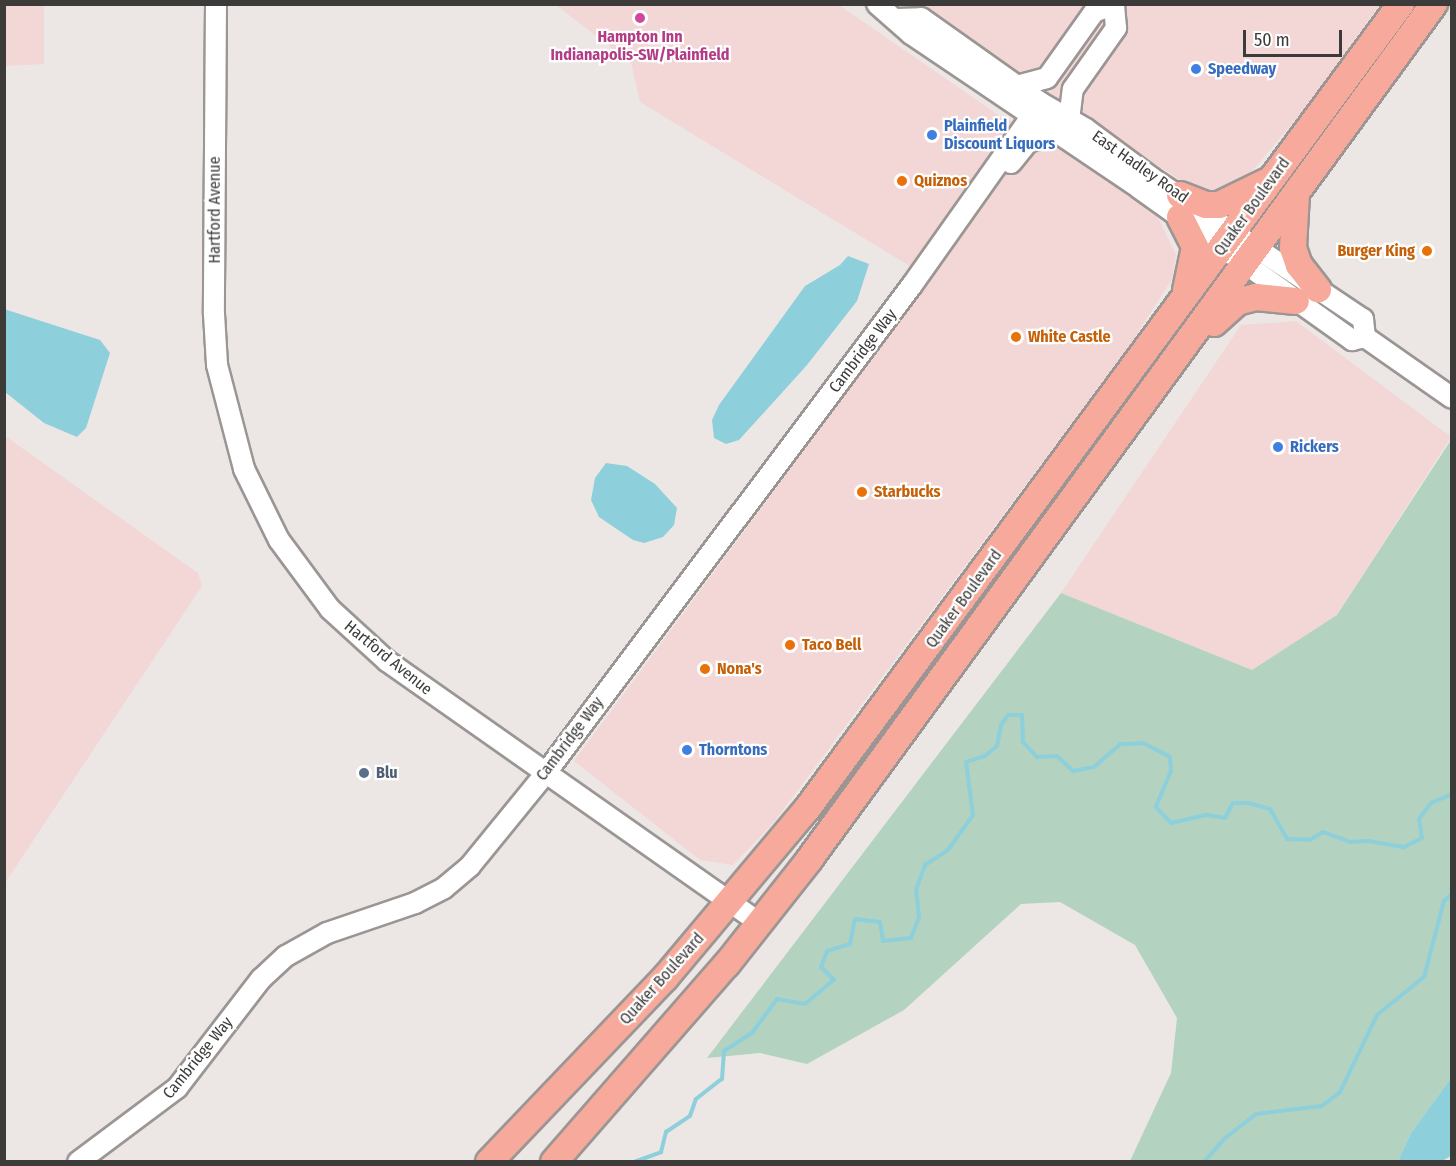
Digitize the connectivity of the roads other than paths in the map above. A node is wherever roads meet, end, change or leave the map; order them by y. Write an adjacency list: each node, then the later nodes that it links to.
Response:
1 (216, 4): 20 (street, Hartford Avenue)
2 (877, 4): 6 (street, East Hadley Road)
3 (1401, 4): 10 (main road, Quaker Boulevard)
4 (1434, 4): 11 (main road, Quaker Boulevard)
5 (1114, 5): 7 (street); 9 (street)
6 (897, 18): 7 (street, East Hadley Road); 8 (street, East Hadley Road)
7 (1017, 86): 8 (street, East Hadley Road)
8 (1036, 109): 9 (street, East Hadley Road); 13 (street, Cambridge Way)
9 (1063, 126): 12 (street, East Hadley Road); 13 (street, Cambridge Way)
10 (1274, 177): 12 (main road); 14 (main road, Quaker Boulevard)
11 (1296, 194): 15 (main road, Quaker Boulevard); 16 (main road)
12 (1180, 206): 14 (street, East Hadley Road); 17 (main road)
13 (969, 208): 20 (street, Cambridge Way)
14 (1228, 239): 15 (street, East Hadley Road); 17 (main road, Quaker Boulevard)
15 (1250, 255): 16 (street, East Hadley Road); 18 (main road, Quaker Boulevard)
16 (1307, 295): 18 (main road); 19 (street, East Hadley Road)
17 (1184, 300): 21 (main road, Quaker Boulevard)
18 (1172, 362): 22 (main road, Quaker Boulevard)
19 (1452, 398)
20 (545, 774): 21 (street, Hartford Avenue); 23 (street, Cambridge Way)
21 (730, 902): 22 (street, Hartford Avenue); 24 (main road, Quaker Boulevard)
22 (760, 923): 25 (main road, Quaker Boulevard)
23 (78, 1161)
24 (489, 1161)
25 (554, 1161)

